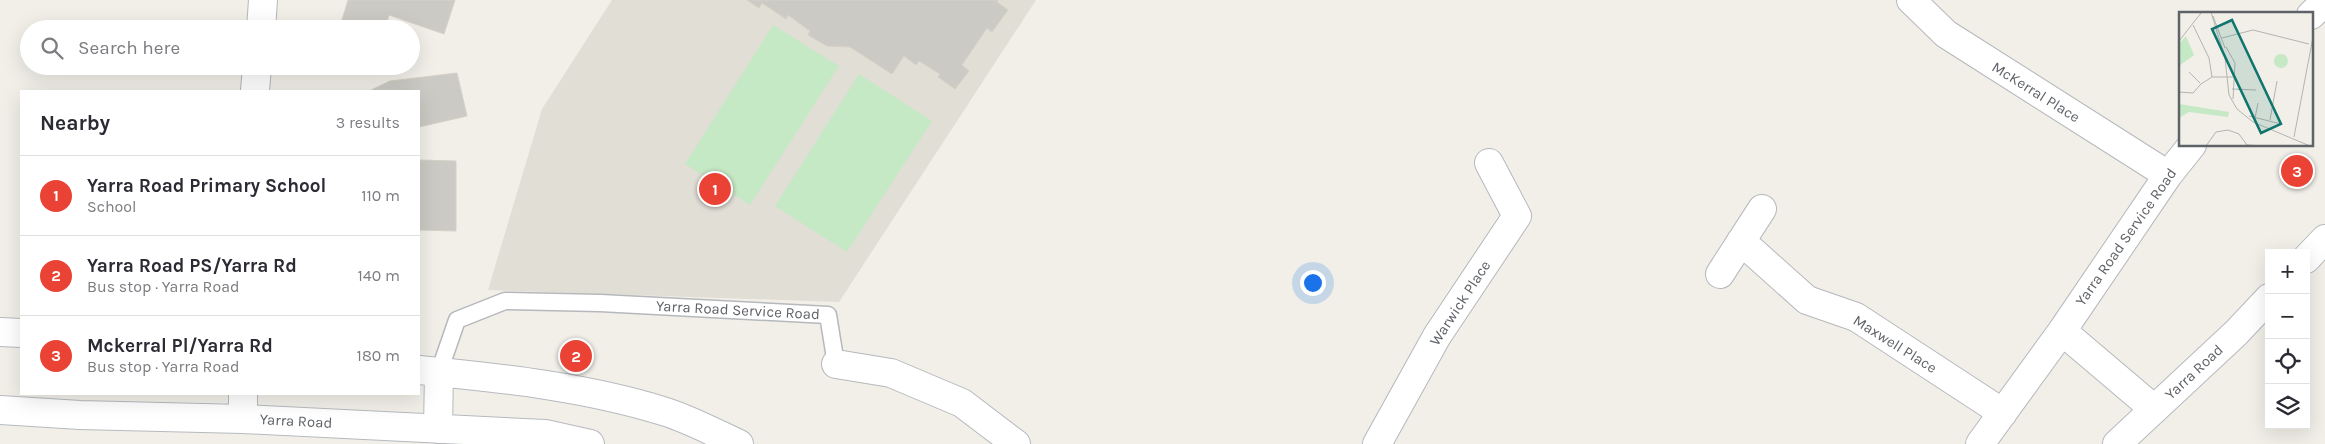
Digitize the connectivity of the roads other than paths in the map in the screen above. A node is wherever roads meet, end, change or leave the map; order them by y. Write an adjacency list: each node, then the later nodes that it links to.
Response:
1 (263, 0): 5 (street)
2 (1911, 0): 10 (street, McKerral Place)
3 (2325, 2): 4 (street)
4 (2312, 14)
5 (262, 20)
6 (256, 75): 7 (street)
7 (255, 90)
8 (2191, 146): 10 (street, Yarra Road Service Road)
9 (1489, 163): 30 (street, Warwick Place)
10 (2168, 175): 17 (street, Yarra Road Service Road)
11 (1762, 209): 13 (street)
12 (2325, 239): 14 (street)
13 (1741, 241): 15 (street); 25 (street, Maxwell Place)
14 (2310, 255)
15 (1720, 274)
16 (2265, 302): 23 (street, Yarra Road)
17 (2062, 331): 23 (street); 25 (street, Yarra Road Service Road)
18 (0, 332): 19 (street)
19 (20, 333)
20 (836, 364): 21 (lane, Yarra Road Service Road); 29 (street, Yarra Road Service Road)
21 (429, 371): 26 (street); 28 (street)
22 (243, 406): 24 (street, Yarra Road); 26 (street, Yarra Road)
23 (2154, 409): 32 (street, Yarra Road)
24 (0, 410)
25 (2002, 412): 31 (street, Yarra Road Service Road)
26 (438, 429): 27 (street, Yarra Road)
27 (590, 444)
28 (739, 444)
29 (1016, 444)
30 (1377, 444)
31 (1980, 444)
32 (2117, 444)

